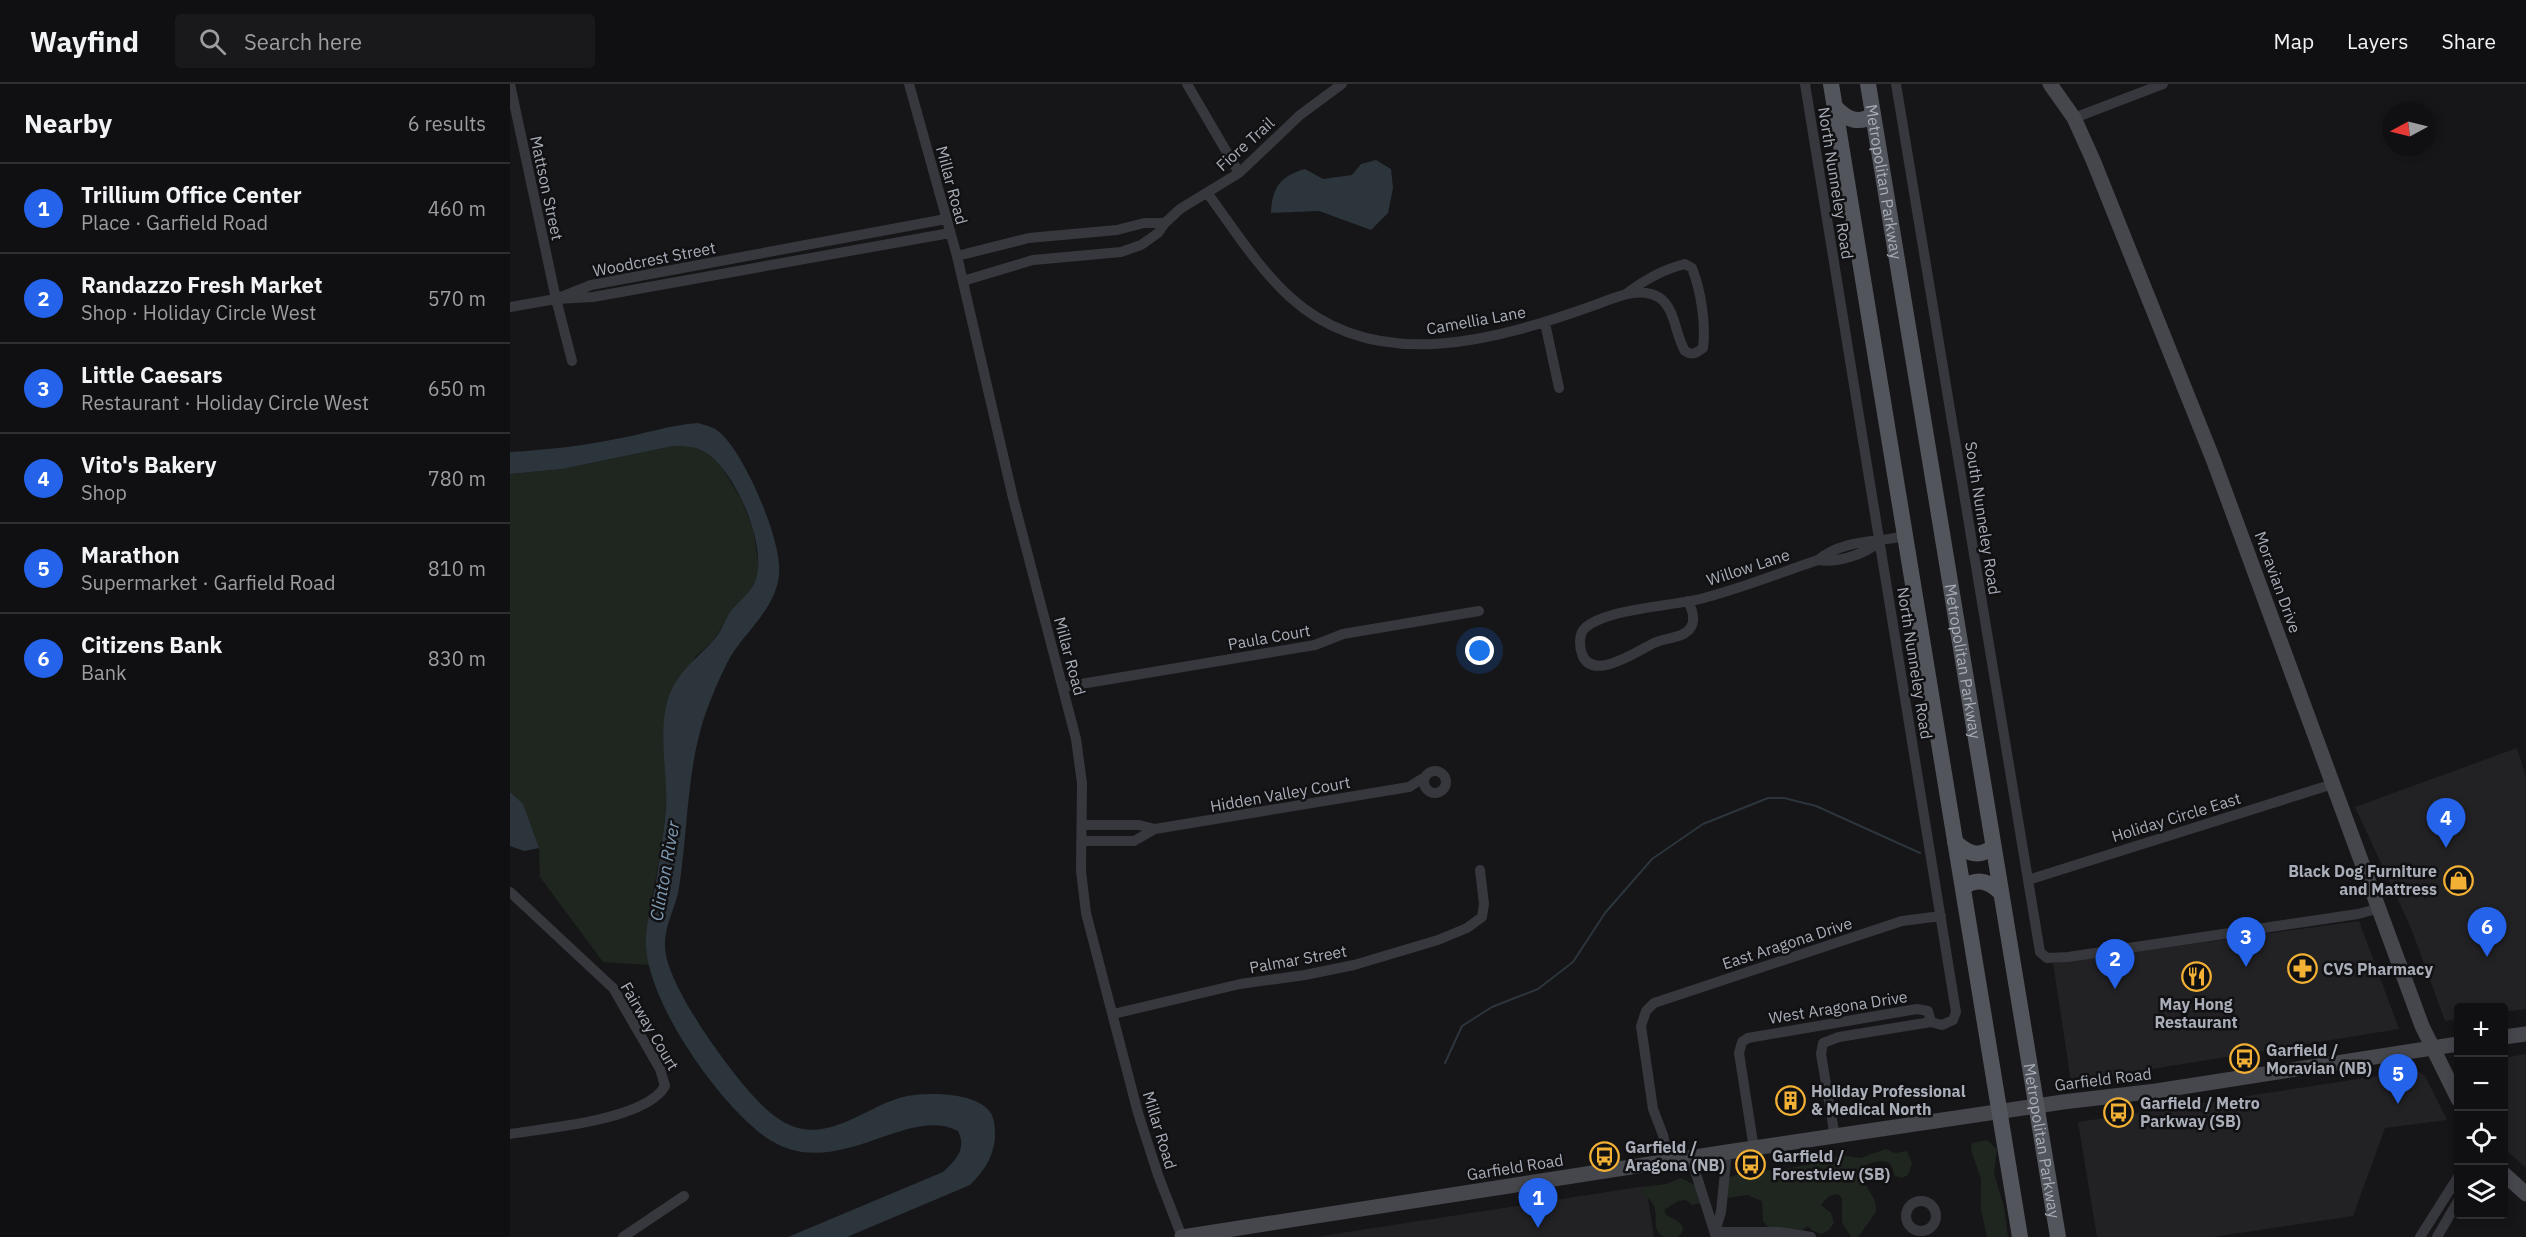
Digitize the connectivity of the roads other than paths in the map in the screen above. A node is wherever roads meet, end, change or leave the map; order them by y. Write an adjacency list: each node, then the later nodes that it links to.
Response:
1 (510, 84): 12 (street, Mattson Street)
2 (909, 84): 17 (street, Millar Road)
3 (1187, 84): 15 (street)
4 (1342, 84): 15 (street, Fiore Trail)
5 (1804, 84): 33 (street, North Nunneley Road)
6 (1831, 84): 11 (main road)
7 (1868, 84): 13 (main road, Metropolitan Parkway)
8 (1896, 84): 49 (street, South Nunneley Road)
9 (2049, 84): 14 (main road, Moravian Drive)
10 (2163, 84): 14 (street)
11 (1835, 107): 13 (main road); 32 (main road)
12 (513, 115): 27 (street, Mattson Street)
13 (1874, 116): 47 (main road, Metropolitan Parkway)
14 (2074, 118): 38 (main road, Moravian Drive)
15 (1239, 173): 16 (street, Fiore Trail)
16 (1208, 194): 18 (street, Fiore Trail); 29 (street, Camellia Lane)
17 (946, 219): 19 (street, Millar Road); 20 (street, Woodcrest Street)
18 (1165, 223): 23 (street); 25 (street, Fiore Trail)
19 (950, 233): 21 (street, Woodcrest Street); 23 (street, Millar Road)
20 (844, 238): 21 (street); 22 (street, Woodcrest Street)
21 (847, 252): 24 (street, Woodcrest Street)
22 (759, 254): 24 (street); 27 (street, Woodcrest Street)
23 (957, 256): 25 (street, Millar Road)
24 (761, 267): 27 (street, Woodcrest Street)
25 (963, 281): 36 (street, Millar Road)
26 (1626, 294): 26 (street, Camellia Lane); 29 (street, Camellia Lane)
27 (556, 299): 28 (street, Woodcrest Street); 30 (street, Mattson Street)
28 (510, 307)
29 (1545, 323): 31 (street)
30 (573, 361)
31 (1559, 388)
32 (1905, 536): 33 (street, Willow Lane); 46 (main road)
33 (1879, 542): 34 (street, Willow Lane); 54 (street, North Nunneley Road)
34 (1688, 601): 34 (street, Willow Lane)
35 (1479, 611): 36 (street, Paula Court)
36 (1063, 687): 41 (street, Millar Road)
37 (1425, 777): 39 (street, Hidden Valley Court); 40 (street); 40 (street)
38 (2333, 784): 49 (street, Holiday Circle East); 53 (main road, Moravian Drive)
39 (1409, 787): 40 (street, Hidden Valley Court); 43 (street, Hidden Valley Court)
40 (1428, 790)
41 (1082, 825): 42 (street, Hidden Valley Court); 44 (street, Millar Road)
42 (1111, 826): 43 (street, Hidden Valley Court); 45 (street)
43 (1155, 829): 45 (street, Hidden Valley Court)
44 (1081, 841): 45 (street, Hidden Valley Court); 55 (street, Millar Road)
45 (1111, 842)
46 (1955, 842): 47 (main road); 50 (main road)
47 (1993, 847): 52 (main road, Metropolitan Parkway)
48 (1480, 870): 55 (street, Palmar Street)
49 (2028, 880): 53 (street, South Nunneley Road)
50 (1962, 887): 52 (main road); 63 (main road)
51 (510, 892): 64 (street, Fairway Court)
52 (2001, 893): 62 (main road, Metropolitan Parkway)
53 (2380, 908): 60 (main road, Moravian Drive)
54 (1941, 916): 56 (street, North Nunneley Road); 69 (street, East Aragona Drive)
55 (1113, 1014): 78 (street, Millar Road)
56 (1931, 1022): 65 (street, North Nunneley Road); 66 (street, West Aragona Drive)
57 (2526, 1034): 58 (main road)
58 (2508, 1036)
59 (2454, 1045): 60 (main road, Garfield Road)
60 (2432, 1048): 61 (main road, Moravian Drive); 62 (main road, Garfield Road)
61 (2454, 1091)
62 (2036, 1106): 63 (main road, Garfield Road); 82 (main road, Metropolitan Parkway)
63 (2000, 1111): 65 (main road, Garfield Road); 71 (main road)
64 (510, 1134)
65 (1835, 1137): 66 (main road, Garfield Road)
66 (1754, 1149): 67 (main road, Garfield Road)
67 (1727, 1152): 68 (main road, Garfield Road); 76 (street)
68 (1691, 1158): 69 (main road, Garfield Road); 76 (street)
69 (1669, 1162): 78 (main road, Garfield Road)
70 (2508, 1178): 73 (main road)
71 (2011, 1181): 80 (main road); 81 (main road)
72 (2454, 1183): 83 (street)
73 (2526, 1194)
74 (684, 1197): 77 (street)
75 (2454, 1208): 84 (street)
76 (1716, 1235): 79 (street)
77 (623, 1237)
78 (1182, 1237)
79 (1811, 1237)
80 (2020, 1237)
81 (2030, 1237)
82 (2058, 1237)
83 (2420, 1237)
84 (2437, 1237)

